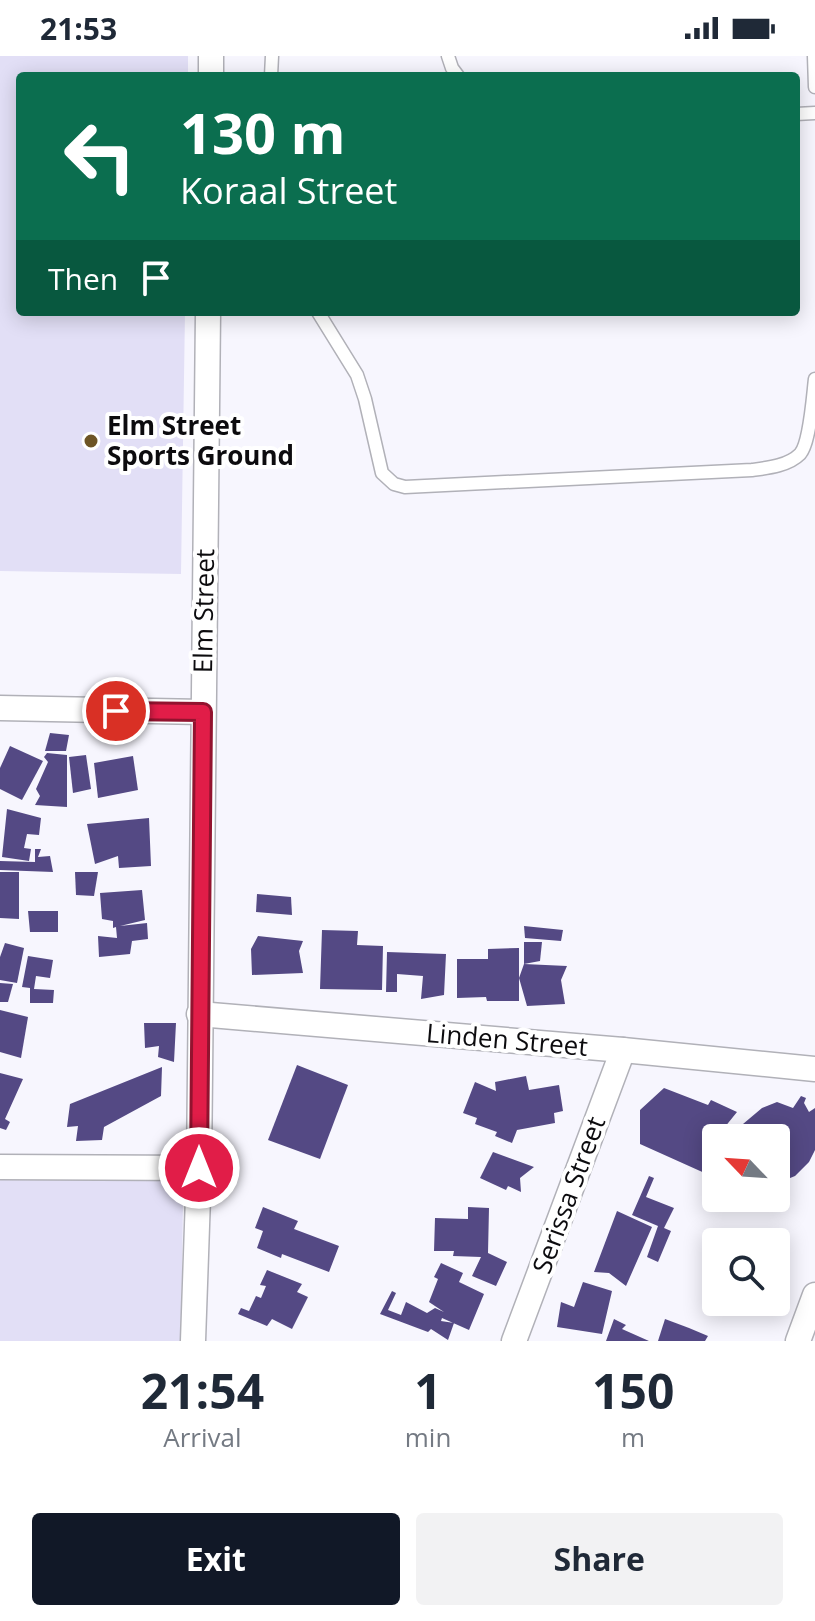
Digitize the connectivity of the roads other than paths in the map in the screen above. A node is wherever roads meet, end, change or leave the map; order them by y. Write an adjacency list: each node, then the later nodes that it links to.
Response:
1 (814, 56): 2 (lane)
2 (815, 87)
3 (208, 316): 7 (street, Elm Street)
4 (320, 316): 5 (lane)
5 (815, 379)
6 (0, 708): 7 (street)
7 (203, 712): 8 (street, Elm Street)
8 (199, 1014): 9 (street, Linden Street); 12 (street, Elm Street)
9 (623, 1050): 10 (street, Linden Street); 15 (street, Serissa Street)
10 (815, 1069)
11 (0, 1167): 12 (street)
12 (199, 1168): 14 (street, Elm Street)
13 (815, 1295): 16 (street)
14 (193, 1341)
15 (514, 1341)
16 (798, 1341)

